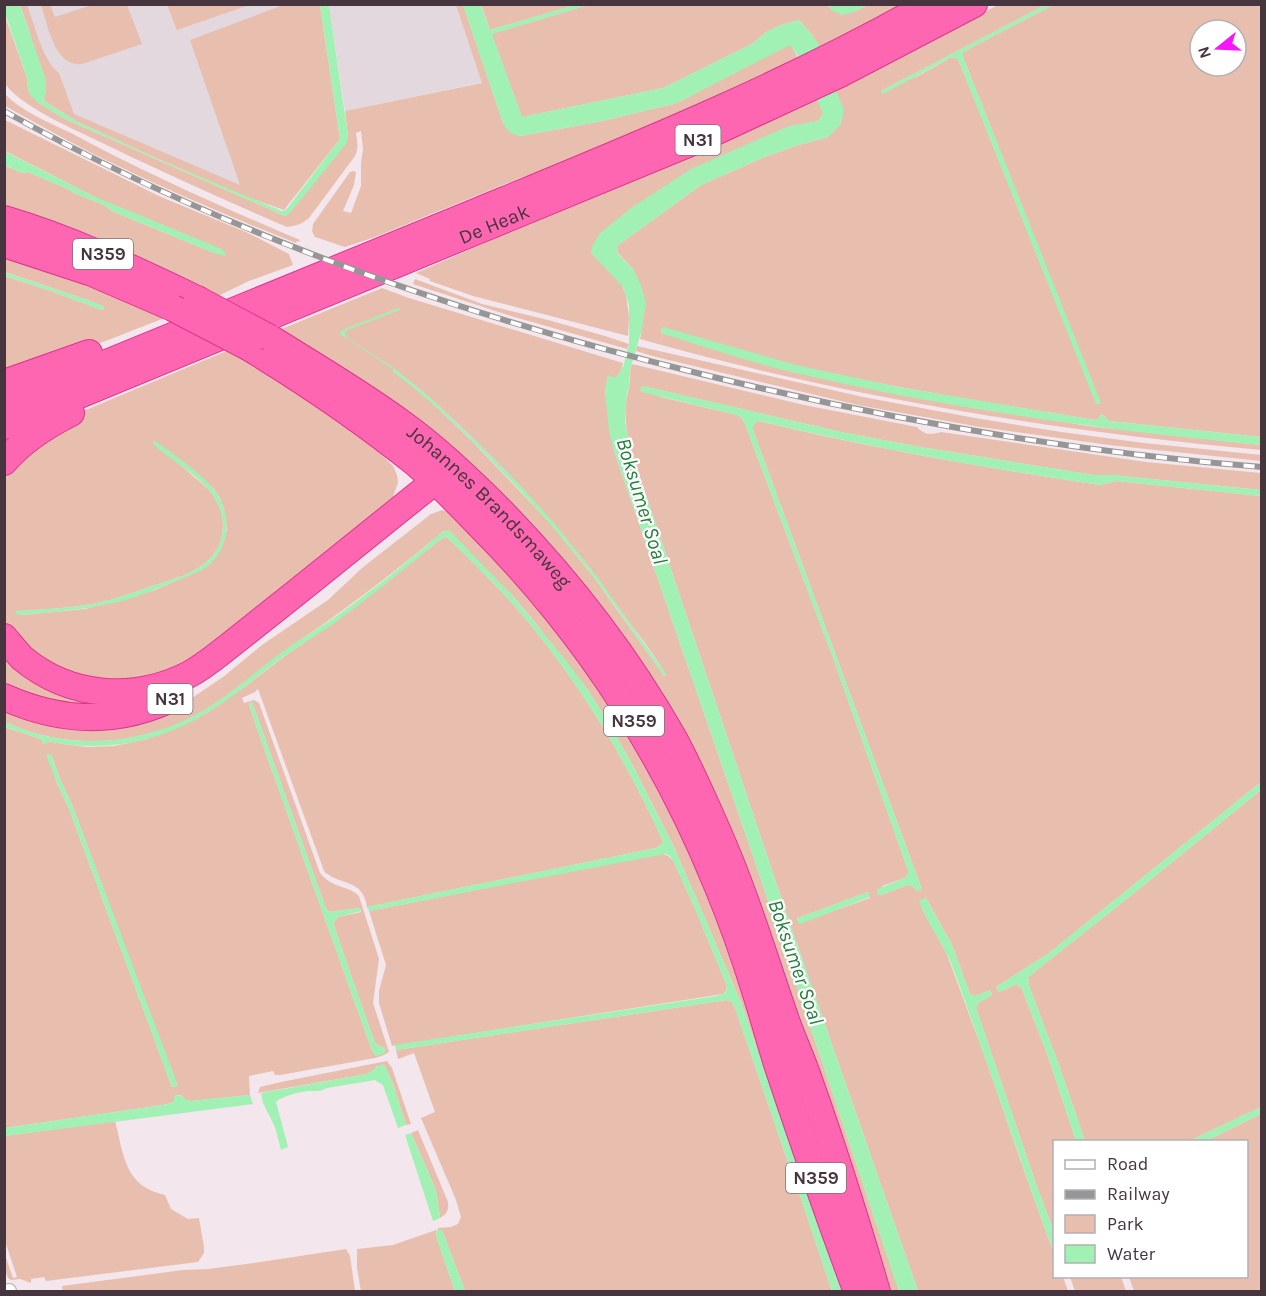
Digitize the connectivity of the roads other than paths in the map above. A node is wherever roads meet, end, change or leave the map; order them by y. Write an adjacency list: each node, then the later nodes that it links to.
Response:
1 (929, 4): 3 (highway, De Heak / N31)
2 (974, 4): 3 (highway, De Heak / N31)
3 (836, 65): 4 (highway, De Heak / N31)
4 (798, 83): 6 (highway, De Heak / N31); 8 (highway, De Heak / N31)
5 (4, 219): 9 (highway, Johannes Brandsmaweg / N359, bridge)
6 (410, 238): 10 (highway, N31); 11 (highway, De Heak / N31)
7 (4, 244): 9 (highway, Johannes Brandsmaweg / N359, bridge)
8 (222, 336): 12 (highway, De Heak / N31); 14 (highway, N31)
9 (259, 343): 13 (highway, Johannes Brandsmaweg / N359); 15 (highway, Johannes Brandsmaweg / N359)
10 (4, 383)
11 (4, 405)
12 (4, 426)
13 (368, 427): 15 (highway, Johannes Brandsmaweg / N359); 16 (highway, N31)
14 (4, 462)
15 (447, 481): 16 (highway, N31); 18 (highway, N31); 19 (highway, Johannes Brandsmaweg / N359)
16 (380, 525): 17 (highway, N31)
17 (4, 637)
18 (4, 697)
19 (765, 990): 20 (highway, N359); 21 (highway, N359)
20 (858, 1292)
21 (877, 1292)

